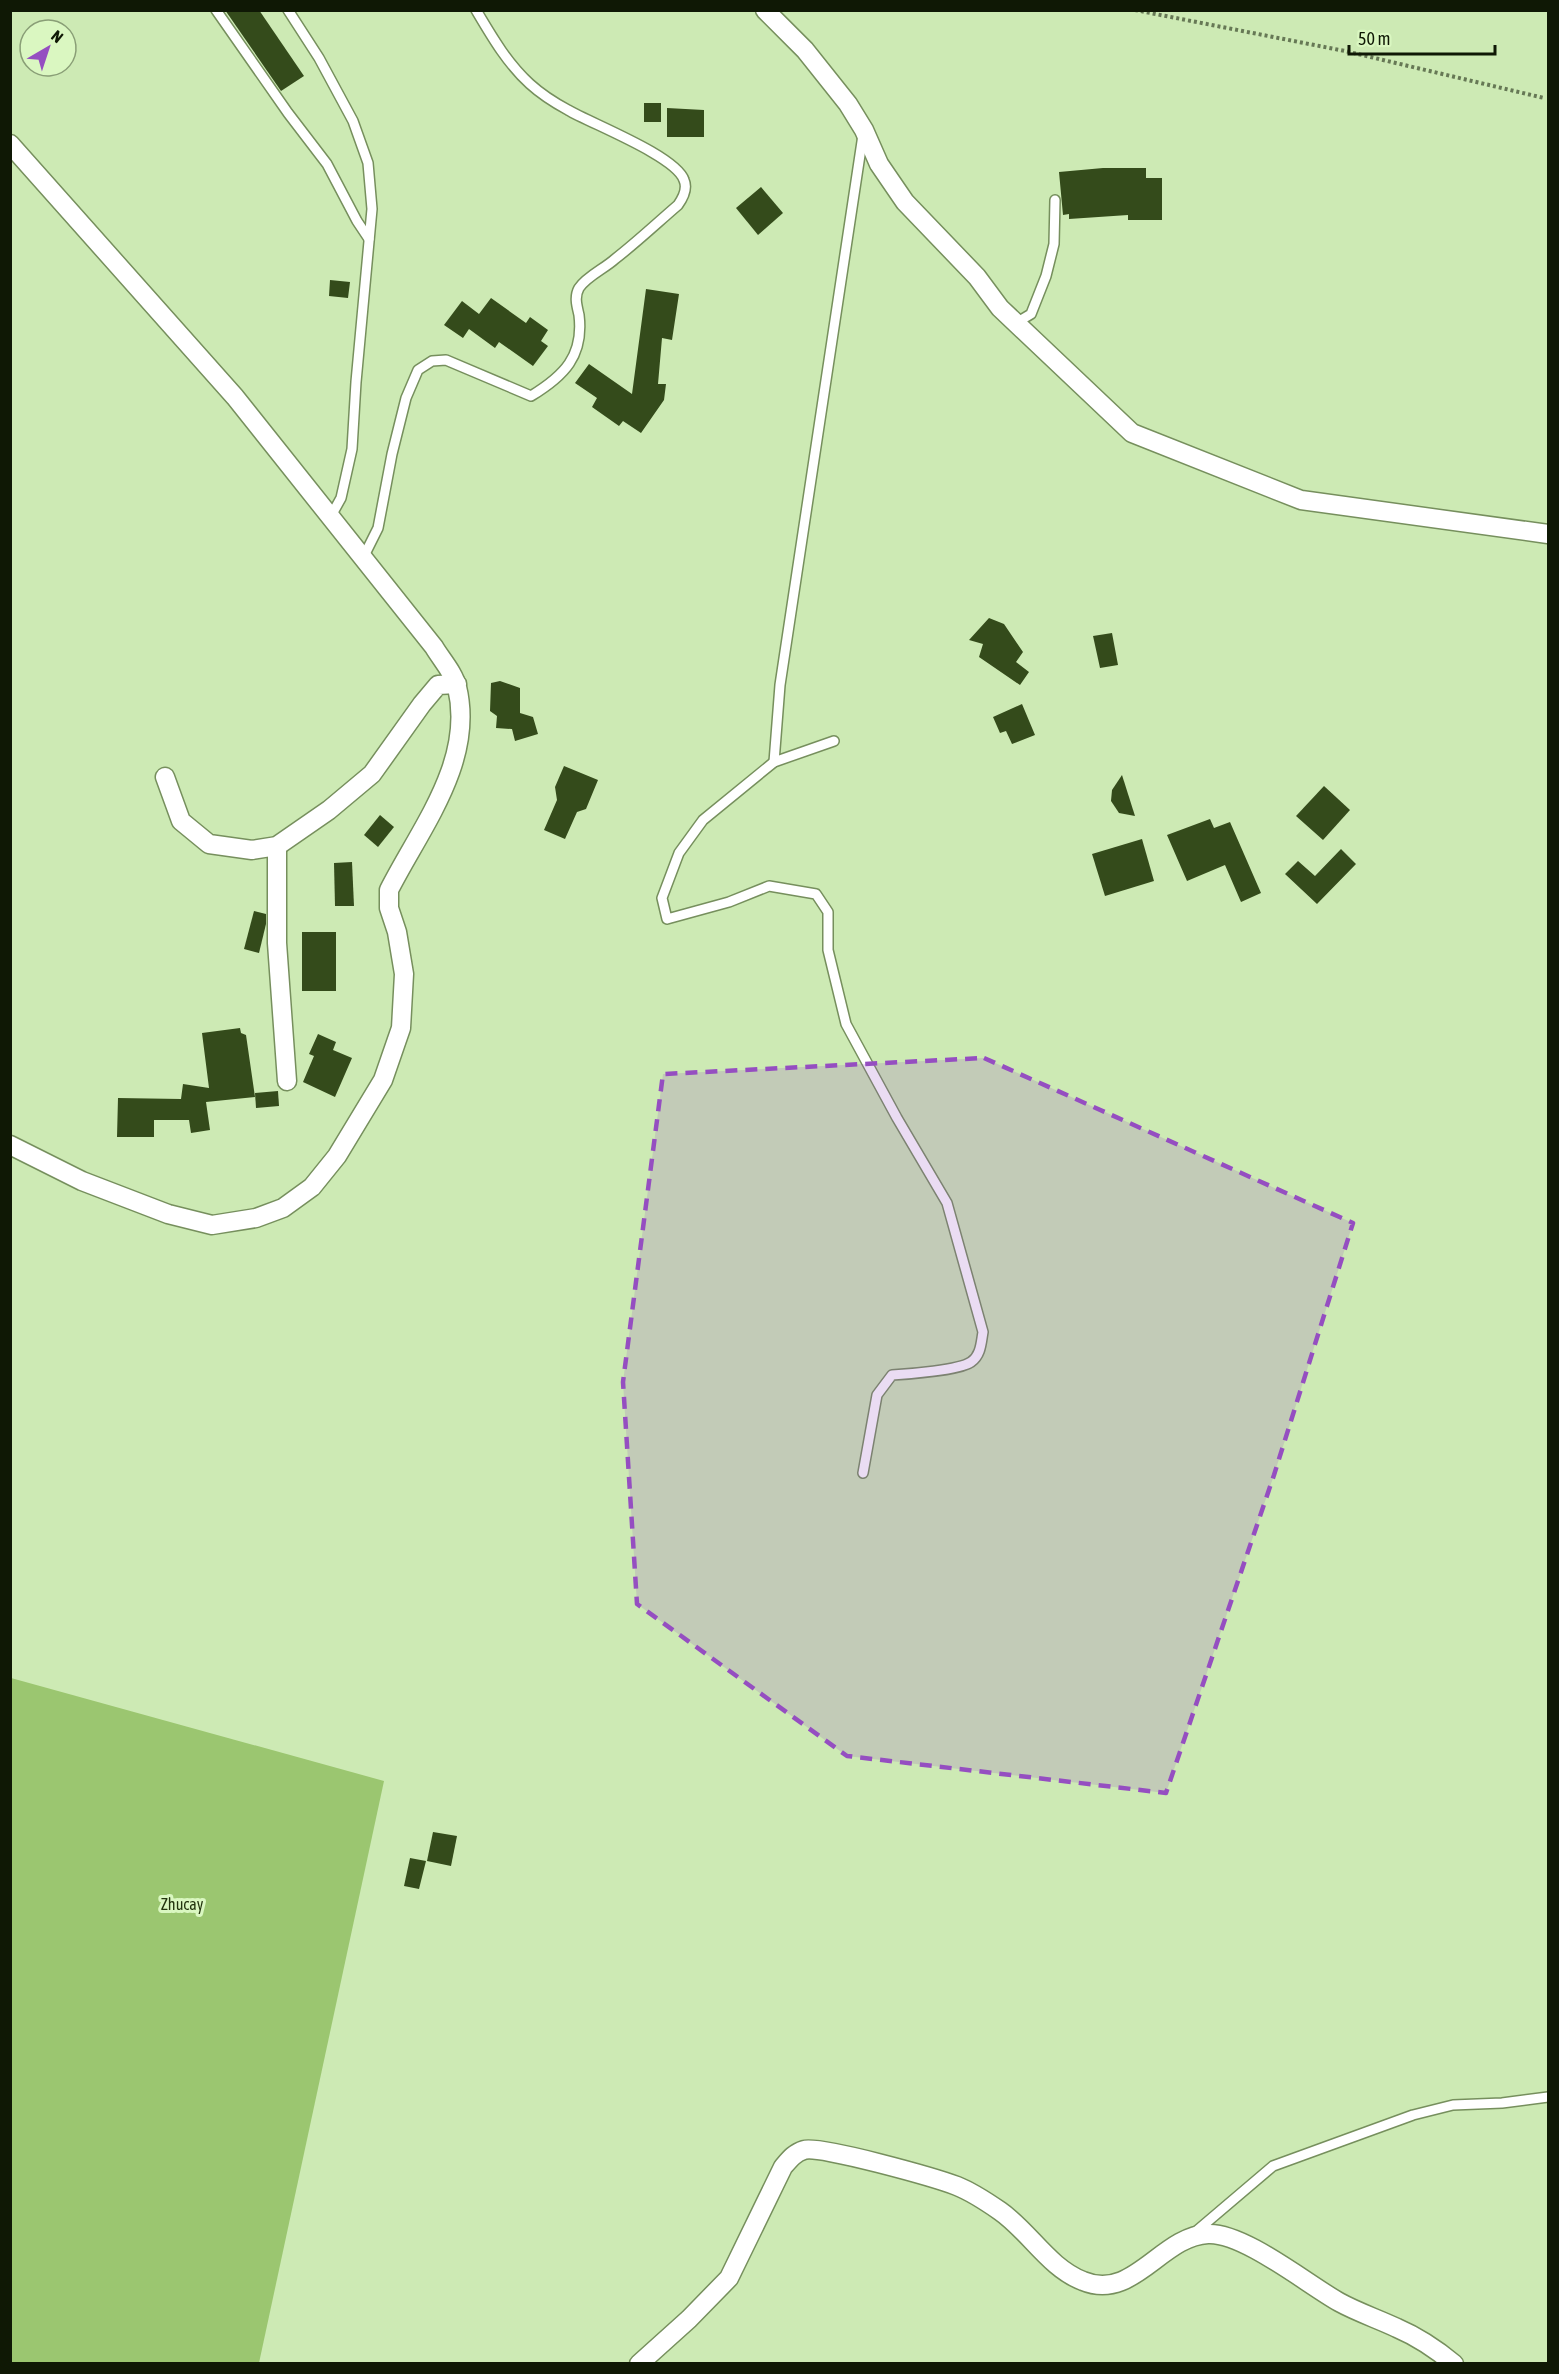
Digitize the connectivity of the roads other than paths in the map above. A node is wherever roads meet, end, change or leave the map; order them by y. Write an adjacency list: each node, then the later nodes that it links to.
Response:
1 (216, 10): 8 (lane)
2 (288, 10): 8 (lane)
3 (476, 10): 12 (lane)
4 (765, 10): 5 (street)
5 (864, 130): 9 (street); 15 (lane)
6 (10, 144): 10 (street)
7 (1055, 200): 9 (lane)
8 (369, 239): 10 (lane)
9 (1016, 323): 11 (street)
10 (331, 516): 12 (street)
11 (1548, 534)
12 (363, 558): 13 (street)
13 (457, 684): 17 (street); 19 (street)
14 (834, 741): 15 (lane)
15 (774, 762): 20 (lane)
16 (165, 777): 17 (street)
17 (277, 846): 18 (street)
18 (287, 1081)
19 (10, 1145)
20 (863, 1473)
21 (1548, 2097): 22 (lane)
22 (1189, 2237): 23 (street); 24 (street)
23 (639, 2364)
24 (1454, 2364)

